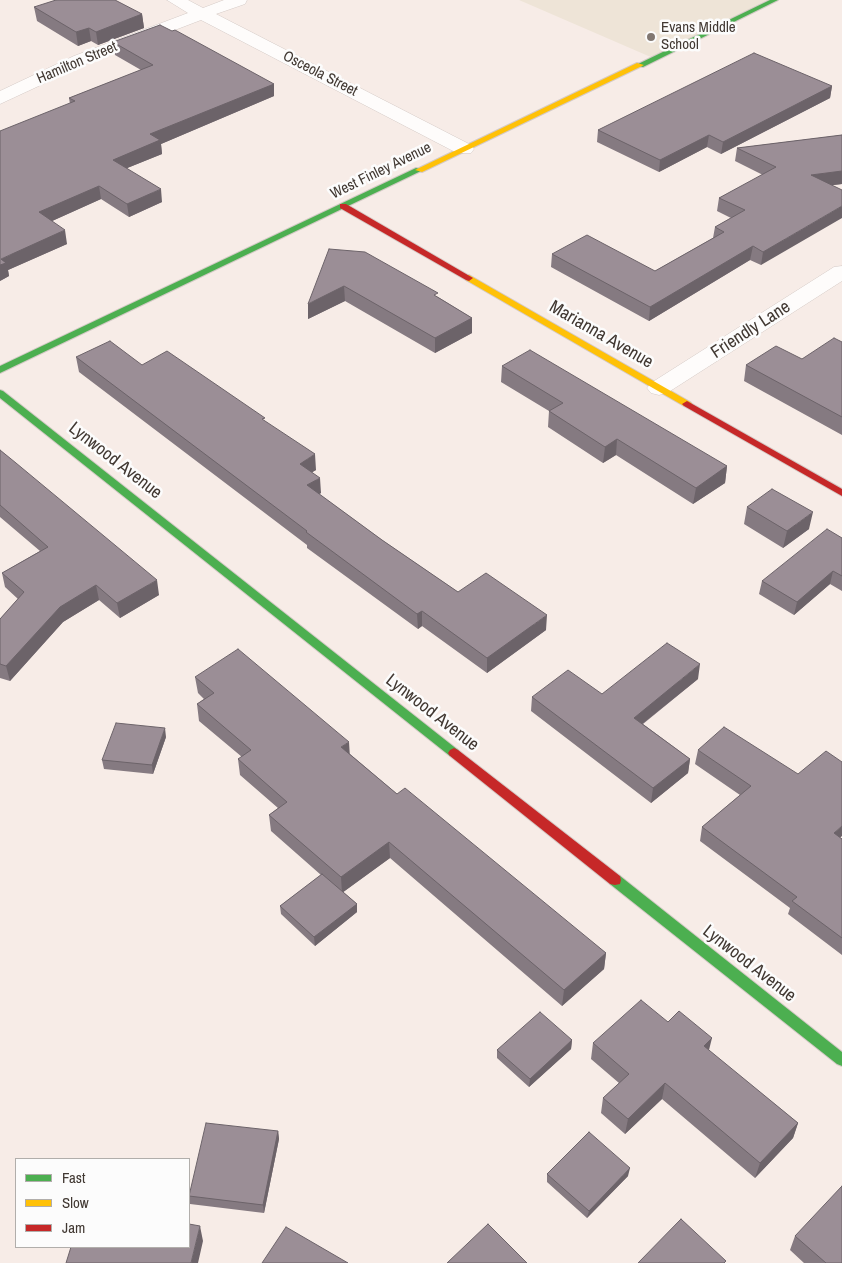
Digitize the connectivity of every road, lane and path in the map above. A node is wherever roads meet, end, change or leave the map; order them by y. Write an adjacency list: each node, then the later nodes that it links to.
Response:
1 (176, 0): 4 (street, Osceola Street)
2 (239, 0): 4 (street, Hamilton Street)
3 (775, 0): 6 (street, West Finley Avenue)
4 (203, 14): 5 (street, Hamilton Street); 6 (street, Osceola Street)
5 (0, 98)
6 (464, 149): 7 (street, West Finley Avenue)
7 (344, 206): 9 (street, West Finley Avenue); 10 (street, Marianna Avenue)
8 (842, 272): 10 (street, Friendly Lane)
9 (0, 370)
10 (659, 388): 12 (street, Marianna Avenue)
11 (0, 393): 13 (street, Lynwood Avenue)
12 (842, 493)
13 (842, 1060)

